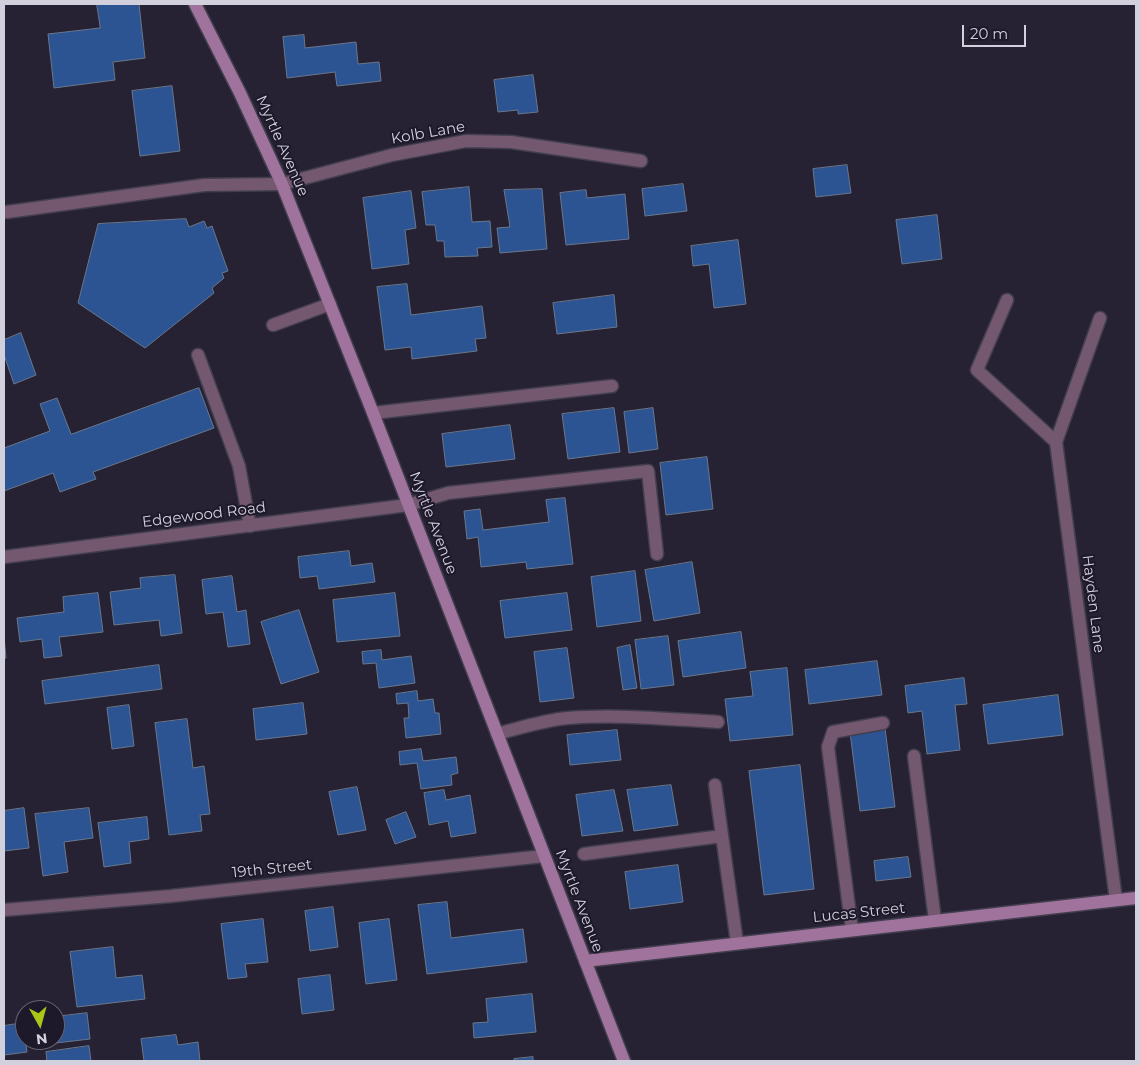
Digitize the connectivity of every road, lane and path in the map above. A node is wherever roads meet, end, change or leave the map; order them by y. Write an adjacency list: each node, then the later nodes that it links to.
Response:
1 (194, 4): 3 (main road, Myrtle Avenue)
2 (641, 161): 3 (street, Kolb Lane)
3 (282, 184): 4 (street, Kolb Lane); 6 (main road, Myrtle Avenue)
4 (7, 212)
5 (1008, 300): 12 (street)
6 (330, 304): 8 (street); 11 (main road, Myrtle Avenue)
7 (1100, 318): 12 (street, Hayden Lane)
8 (272, 325)
9 (198, 355): 14 (street)
10 (612, 386): 11 (street)
11 (374, 413): 13 (main road, Myrtle Avenue)
12 (1056, 442): 26 (street, Hayden Lane)
13 (408, 505): 14 (street, Edgewood Road); 15 (street, Edgewood Road); 19 (main road, Myrtle Avenue)
14 (250, 526): 16 (street, Edgewood Road)
15 (657, 554)
16 (4, 557)
17 (718, 722): 19 (street)
18 (883, 722): 29 (street)
19 (497, 734): 24 (main road, Myrtle Avenue)
20 (914, 756): 28 (street)
21 (715, 785): 22 (street)
22 (722, 836): 23 (street); 30 (street)
23 (584, 854)
24 (544, 856): 27 (street, 19th Street); 31 (main road, Myrtle Avenue)
25 (1136, 898): 26 (main road, Lucas Street)
26 (1116, 900): 28 (main road, Lucas Street)
27 (4, 910)
28 (935, 920): 29 (main road, Lucas Street)
29 (852, 930): 30 (main road, Lucas Street)
30 (737, 943): 31 (main road, Lucas Street)
31 (585, 961): 32 (main road, Myrtle Avenue)
32 (624, 1061)

